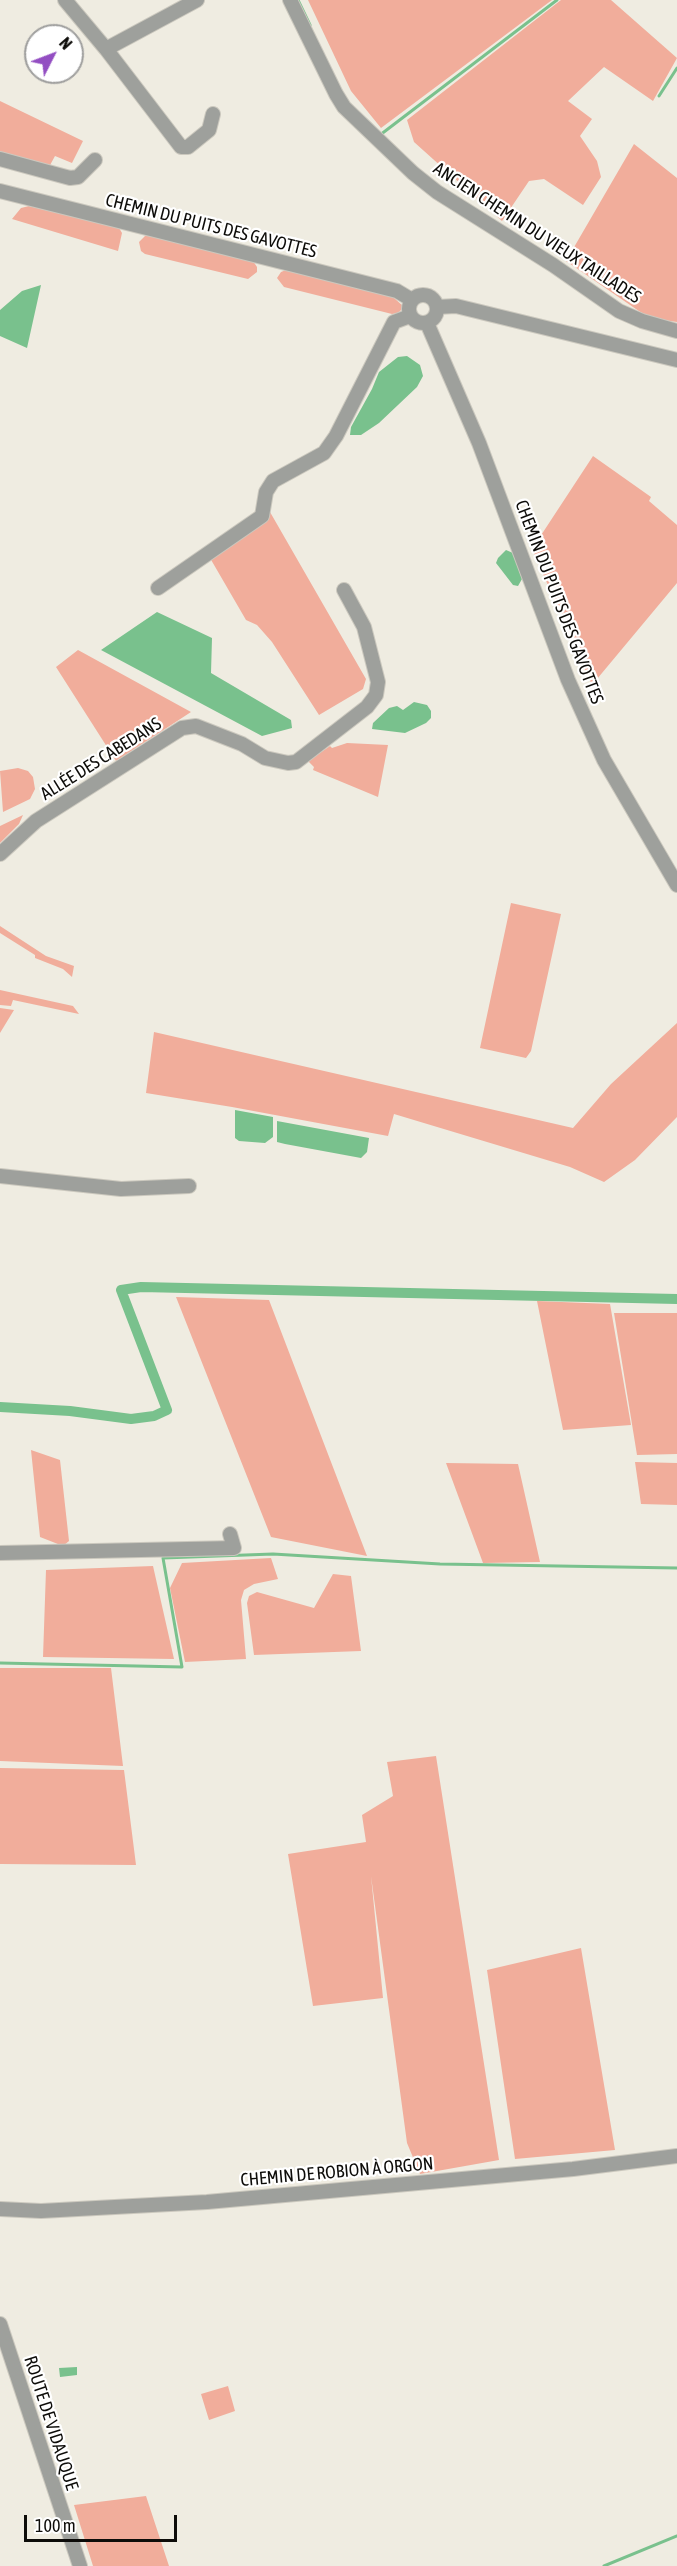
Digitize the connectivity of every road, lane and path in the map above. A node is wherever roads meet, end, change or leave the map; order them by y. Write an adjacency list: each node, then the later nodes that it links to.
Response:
1 (65, 0): 4 (street)
2 (197, 0): 4 (street)
3 (290, 0): 13 (street, ANCIEN CHEMIN DU VIEUX TAILLADES)
4 (106, 49): 5 (street)
5 (213, 114)
6 (0, 159): 7 (street)
7 (95, 160)
8 (0, 191): 9 (street, CHEMIN DU PUITS DES GAVOTTES)
9 (412, 300): 10 (street); 11 (street)
10 (437, 308): 12 (street); 14 (street)
11 (410, 316): 12 (street); 15 (street)
12 (427, 323): 18 (street, CHEMIN DU PUITS DES GAVOTTES)
13 (677, 331)
14 (677, 360)
15 (158, 588)
16 (344, 590): 17 (street, ALLÉE DES CABEDANS)
17 (0, 854)
18 (677, 885)
19 (0, 1176): 20 (street)
20 (189, 1186)
21 (230, 1534): 22 (street)
22 (0, 1553)
23 (677, 2156): 24 (street, CHEMIN DE ROBION À ORGON)
24 (0, 2209)
25 (0, 2324): 26 (street, ROUTE DE VIDAUQUE)
26 (80, 2566)

